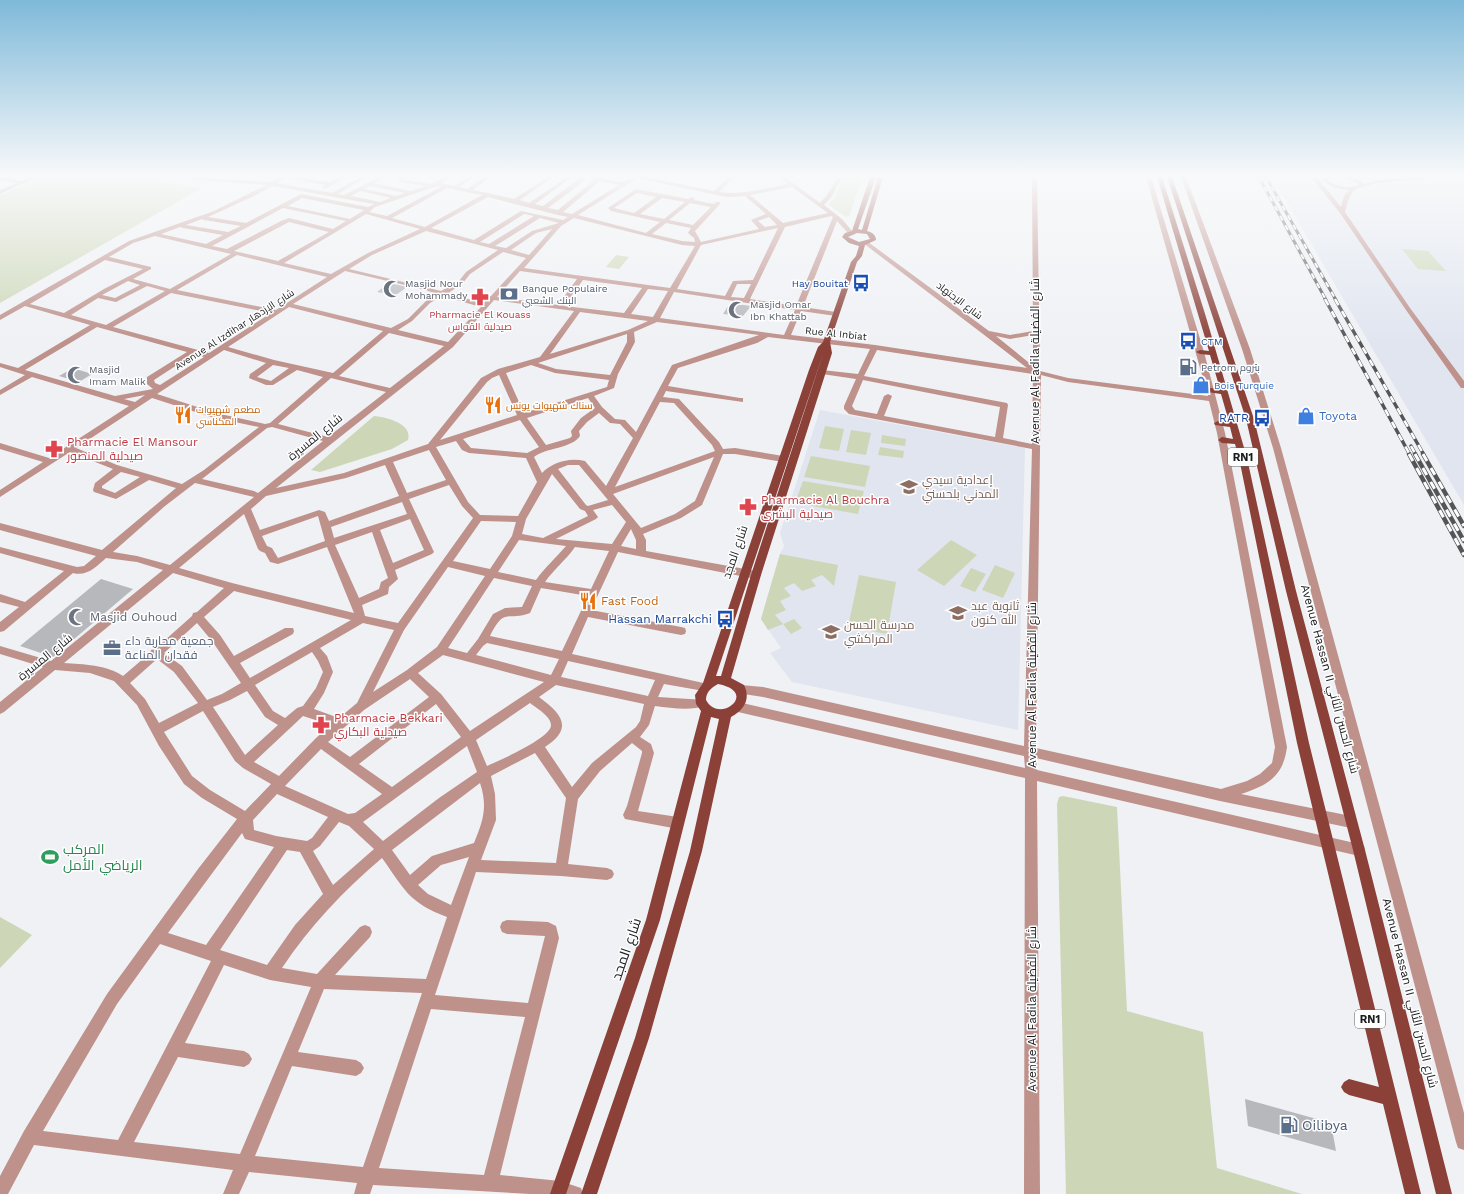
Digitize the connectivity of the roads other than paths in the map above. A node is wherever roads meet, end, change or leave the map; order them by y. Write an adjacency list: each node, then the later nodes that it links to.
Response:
1 (158, 233): 27 (street)
2 (174, 233): 30 (street)
3 (221, 233): 28 (street)
4 (263, 233): 39 (street)
5 (327, 233): 43 (street)
6 (417, 233): 45 (street, Avenue Al Izdihar شارع الإزدهار)
7 (438, 233): 31 (street)
8 (490, 233): 31 (street)
9 (512, 233): 37 (street)
10 (533, 233): 38 (street)
11 (553, 233): 41 (street, شارع المسيرة)
12 (638, 233): 29 (street)
13 (650, 233): 29 (street)
14 (690, 233): 32 (street)
15 (695, 233): 35 (street)
16 (751, 233): 35 (street)
17 (779, 233): 50 (street)
18 (827, 233): 63 (street)
19 (851, 233): 33 (main road, شارع المجد)
20 (867, 233): 34 (main road, شارع المجد)
21 (1035, 233): 76 (street, Avenue Al Fadila شارع الفضيلة)
22 (1165, 233): 84 (street)
23 (1176, 233): 85 (main road, RN1)
24 (1188, 233): 236 (main road, Avenue Hassan II شارع الحسن الثاني / RN1)
25 (1203, 233): 266 (street)
26 (1355, 233): 100 (street)
27 (153, 234): 30 (street); 42 (street)
28 (228, 234): 36 (street)
29 (647, 235): 32 (street)
30 (167, 237): 36 (street)
31 (474, 243): 37 (street)
32 (682, 243): 35 (street)
33 (853, 243): 34 (main road); 44 (main road, شارع المجد)
34 (864, 243): 44 (main road, شارع المجد); 75 (street, شارع الإجتهاد)
35 (699, 244): 53 (street)
36 (207, 246): 39 (street)
37 (489, 247): 38 (street)
38 (504, 251): 41 (street); 55 (street)
39 (229, 252): 40 (street)
40 (238, 253): 43 (street); 54 (street)
41 (530, 257): 46 (street, شارع المسيرة)
42 (104, 258): 49 (street); 60 (street)
43 (277, 262): 47 (street)
44 (854, 262): 66 (main road, شارع المجد)
45 (343, 269): 47 (street, Avenue Al Izdihar شارع الإزدهار); 55 (street, Rue Al Inbiat)
46 (518, 270): 48 (street); 59 (street, شارع المسيرة)
47 (332, 276): 61 (street, Avenue Al Izdihar شارع الإزدهار)
48 (581, 278): 52 (street); 62 (street)
49 (127, 279): 51 (street); 56 (street)
50 (755, 282): 57 (street); 58 (street)
51 (146, 284): 54 (street); 56 (street)
52 (646, 286): 53 (street); 68 (street)
53 (673, 290): 57 (street); 70 (street)
54 (171, 291): 65 (street); 72 (street)
55 (443, 294): 59 (street, Rue Al Inbiat); 73 (street)
56 (97, 296): 67 (street)
57 (728, 298): 58 (street)
58 (746, 301): 63 (street)
59 (489, 302): 62 (street, Rue Al Inbiat); 80 (street, شارع المسيرة)
60 (24, 304): 67 (street); 69 (street)
61 (288, 305): 65 (street, Avenue Al Izdihar شارع الإزدهار); 73 (street)
62 (560, 307): 64 (street, Rue Al Inbiat)
63 (798, 308): 66 (street); 78 (street)
64 (579, 309): 68 (street, Rue Al Inbiat); 87 (street)
65 (276, 312): 82 (street, Avenue Al Izdihar شارع الإزدهار)
66 (836, 314): 79 (main road, شارع المجد)
67 (64, 316): 71 (street)
68 (626, 316): 70 (street, Rue Al Inbiat)
69 (0, 318)
70 (655, 320): 74 (street); 77 (street, Rue Al Inbiat)
71 (96, 324): 72 (street); 92 (street)
72 (106, 327): 83 (street)
73 (389, 331): 80 (street); 97 (street)
74 (630, 331): 87 (street); 99 (street)
75 (986, 332): 76 (street); 95 (street, شارع الإجتهاد)
76 (1035, 333): 95 (street, Avenue Al Fadila شارع الفضيلة)
77 (766, 335): 78 (street, Rue Al Inbiat); 101 (street)
78 (787, 338): 79 (street, Rue Al Inbiat)
79 (826, 342): 81 (street, Rue Al Inbiat); 94 (main road, شارع المجد); 133 (main road, شارع المجد)
80 (450, 345): 103 (street, شارع المسيرة)
81 (875, 347): 95 (street, Rue Al Inbiat); 98 (street)
82 (223, 348): 86 (street, Avenue Al Izdihar شارع الإزدهار); 88 (street)
83 (193, 351): 86 (street); 102 (street)
84 (1200, 352): 85 (main road); 108 (street)
85 (1212, 353): 104 (main road, RN1)
86 (210, 356): 102 (street, Avenue Al Izdihar شارع الإزدهار)
87 (544, 357): 89 (street)
88 (272, 362): 91 (street); 91 (street)
89 (529, 362): 93 (street); 99 (street)
90 (0, 365): 92 (street)
91 (295, 368): 97 (street)
92 (20, 370): 96 (street)
93 (501, 371): 115 (street); 127 (street)
94 (822, 372): 98 (street); 175 (main road, شارع المجد)
95 (1039, 373): 108 (street, Rue Al Inbiat); 128 (street, Avenue Al Fadila شارع الفضيلة)
96 (30, 375): 105 (street); 111 (street)
97 (332, 376): 103 (street); 119 (street)
98 (860, 377): 116 (street); 123 (street)
99 (613, 378): 107 (street)
100 (1464, 386)
101 (664, 388): 110 (street); 112 (street)
102 (161, 389): 106 (street, Avenue Al Izdihar شارع الإزدهار); 111 (street)
103 (392, 391): 122 (street, شارع المسيرة)
104 (1225, 392): 108 (main road); 118 (main road, RN1)
105 (0, 393)
106 (151, 395): 113 (street, Avenue Al Izdihar شارع الإزدهار); 119 (street)
107 (590, 395): 114 (street); 115 (street)
108 (1211, 395): 117 (street)
109 (888, 396): 116 (street)
110 (658, 398): 121 (street); 131 (street)
111 (116, 399): 113 (street)
112 (740, 400)
113 (136, 405): 130 (street, Avenue Al Izdihar شارع الإزدهار)
114 (599, 410): 121 (street); 129 (street)
115 (522, 417): 120 (street); 129 (street)
116 (880, 417): 123 (street)
117 (1218, 423): 118 (main road); 124 (street)
118 (1233, 425): 125 (main road, RN1)
119 (269, 426): 122 (street); 139 (street)
120 (458, 438): 127 (street); 132 (street)
121 (637, 438): 143 (street)
122 (329, 440): 146 (street, شارع المسيرة)
123 (999, 440): 128 (street)
124 (1222, 440): 125 (main road); 230 (street)
125 (1238, 442): 232 (main road, RN1)
126 (0, 446): 134 (street)
127 (431, 446): 135 (street); 140 (street)
128 (1035, 447): 223 (street, Avenue Al Fadila شارع الفضيلة)
129 (544, 448): 132 (street)
130 (70, 449): 134 (street, Avenue Al Izdihar شارع الإزدهار); 136 (street)
131 (720, 452): 133 (street); 143 (street); 158 (street)
132 (529, 456): 141 (street)
133 (783, 459): 173 (main road, شارع المجد)
134 (51, 461): 144 (street, Avenue Al Izdihar شارع الإزدهار)
135 (388, 461): 146 (street); 147 (street)
136 (119, 468): 138 (street); 138 (street)
137 (552, 468): 141 (street); 143 (street); 150 (street)
138 (147, 477): 142 (street)
139 (194, 480): 142 (street); 145 (street)
140 (451, 481): 147 (street); 152 (street)
141 (542, 482): 153 (street)
142 (183, 487): 167 (street)
143 (607, 493): 148 (street)
144 (0, 494)
145 (254, 494)
146 (264, 494): 149 (street, شارع المسيرة)
147 (405, 498): 151 (street); 155 (street)
148 (614, 500): 150 (street); 154 (street)
149 (246, 508): 159 (street); 171 (street, شارع المسيرة)
150 (588, 509): 161 (street)
151 (413, 515): 157 (street); 170 (street)
152 (478, 518): 153 (street); 169 (street)
153 (521, 519): 160 (street)
154 (630, 522): 158 (street); 164 (street)
155 (326, 525): 159 (street); 162 (street)
156 (0, 526): 167 (street)
157 (375, 528): 162 (street); 170 (street)
158 (638, 533): 166 (street)
159 (257, 534): 162 (street)
160 (517, 536): 161 (street); 174 (street)
161 (544, 541): 163 (street)
162 (330, 543): 180 (street)
163 (573, 544): 164 (street); 176 (street)
164 (615, 548): 166 (street); 178 (street)
165 (4, 551): 168 (street); 172 (street)
166 (641, 553): 173 (street)
167 (103, 554): 171 (street); 172 (street)
168 (0, 559)
169 (446, 563): 174 (street); 186 (street)
170 (390, 568): 180 (street)
171 (174, 569): 177 (street); 197 (street, شارع المسيرة)
172 (71, 570): 181 (street)
173 (744, 573): 175 (street); 204 (main road, شارع المجد)
174 (492, 574): 176 (street); 192 (street)
175 (756, 575): 200 (main road, شارع المجد)
176 (538, 584): 178 (street); 189 (street)
177 (232, 587): 183 (street); 184 (street)
178 (594, 593): 182 (street)
179 (0, 598): 181 (street)
180 (356, 603): 184 (street)
181 (27, 606): 185 (street)
182 (585, 613): 188 (street); 194 (street)
183 (197, 616): 193 (street); 196 (street)
184 (361, 619): 186 (street); 190 (street)
185 (0, 628)
186 (400, 628): 211 (street)
187 (289, 631): 196 (street)
188 (681, 631)
189 (483, 639): 194 (street); 195 (street)
190 (314, 647): 203 (street); 214 (street)
191 (0, 650): 197 (street)
192 (441, 650): 195 (street); 198 (street)
193 (155, 653): 202 (street); 209 (street)
194 (566, 655): 199 (street); 201 (street)
195 (469, 658): 201 (street)
196 (233, 662): 203 (street)
197 (54, 666): 202 (street); 213 (street, شارع المسيرة)
198 (411, 673): 206 (street); 211 (street)
199 (662, 680): 204 (street); 208 (street)
200 (725, 680): 204 (main road); 205 (main road)
201 (554, 681): 207 (street); 208 (street)
202 (123, 683): 218 (street)
203 (249, 684): 209 (street); 216 (street)
204 (706, 685): 210 (main road)
205 (741, 690): 212 (main road); 223 (street)
206 (437, 697): 220 (street); 225 (street)
207 (531, 697): 220 (street); 222 (street)
208 (651, 702): 210 (street); 219 (street)
209 (204, 706): 218 (street); 224 (street)
210 (704, 706): 215 (main road); 237 (main road, شارع المجد)
211 (360, 707): 217 (street)
212 (738, 707): 215 (main road); 227 (street)
213 (0, 709)
214 (306, 711): 216 (street); 217 (street)
215 (726, 714): 275 (main road)
216 (285, 724): 224 (street)
217 (341, 724): 221 (street)
218 (157, 730): 234 (street)
219 (632, 737): 231 (street); 237 (street)
220 (469, 738): 226 (street); 229 (street)
221 (320, 742): 225 (street); 228 (street)
222 (537, 746): 226 (street); 231 (street)
223 (1030, 752): 227 (street, Avenue Al Fadila شارع الفضيلة); 230 (street)
224 (245, 762): 228 (street)
225 (350, 764): 229 (street)
226 (484, 774): 241 (street); 242 (street)
227 (1031, 775): 239 (street); 276 (street, Avenue Al Fadila شارع الفضيلة)
228 (278, 786): 233 (street); 234 (street)
229 (393, 794): 235 (street)
230 (1220, 794): 232 (street)
231 (572, 797): 245 (street)
232 (1321, 814): 236 (street); 239 (main road, RN1)
233 (337, 815): 235 (street); 240 (street)
234 (246, 818): 238 (street); 252 (street)
235 (352, 820): 242 (street)
236 (1351, 822): 243 (main road, Avenue Hassan II شارع الحسن الثاني / RN1)
237 (678, 823): 272 (main road, شارع المجد)
238 (284, 843): 240 (street); 253 (street)
239 (1327, 843): 243 (street); 264 (main road, RN1)
240 (304, 847): 248 (street)
241 (480, 848): 244 (street); 247 (street)
242 (383, 849): 247 (street); 248 (street)
243 (1359, 850): 278 (main road, Avenue Hassan II شارع الحسن الثاني / RN1)
244 (473, 866): 245 (street); 249 (street)
245 (561, 870): 246 (street)
246 (607, 874)
247 (408, 885): 249 (street)
248 (331, 895): 254 (street)
249 (456, 913): 256 (street)
250 (507, 927): 258 (street)
251 (365, 932): 255 (street)
252 (157, 936): 253 (street); 265 (street)
253 (215, 955): 254 (street); 259 (street)
254 (270, 973): 255 (street)
255 (320, 982): 256 (street); 260 (street)
256 (432, 986): 257 (street)
257 (427, 1001): 258 (street); 269 (street)
258 (534, 1011): 270 (street)
259 (174, 1049): 261 (street); 267 (street)
260 (289, 1058): 262 (street); 268 (street)
261 (244, 1059)
262 (356, 1068)
263 (1349, 1087): 264 (main road)
264 (1390, 1098): 277 (main road, RN1)
265 (30, 1137): 267 (street); 271 (street)
266 (1464, 1142)
267 (122, 1148): 268 (street)
268 (245, 1163): 269 (street); 273 (street)
269 (368, 1176): 270 (street); 274 (street)
270 (490, 1183): 272 (street)
271 (0, 1192)
272 (564, 1192)
273 (231, 1194)
274 (362, 1194)
275 (589, 1194)
276 (1032, 1194)
277 (1414, 1194)
278 (1444, 1194)

